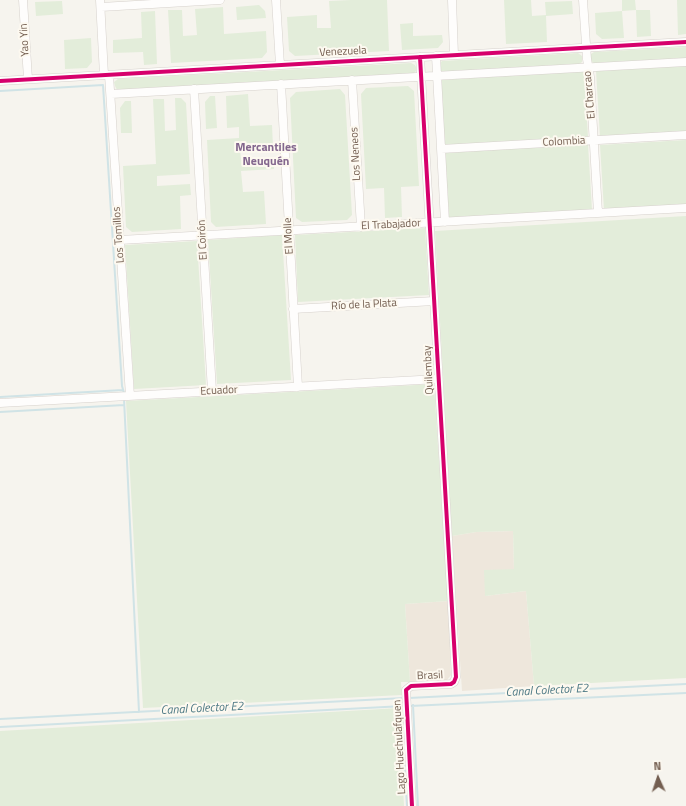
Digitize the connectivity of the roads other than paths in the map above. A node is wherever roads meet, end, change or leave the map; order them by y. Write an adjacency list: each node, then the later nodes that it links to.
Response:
1 (23, 0): 18 (street, Yao Yin)
2 (220, 0): 6 (street)
3 (276, 0): 13 (street)
4 (452, 0): 9 (street)
5 (583, 0): 8 (street, El Charcao)
6 (100, 3): 15 (street, Los Tomillos)
7 (686, 42): 8 (street, Venezuela)
8 (586, 48): 9 (street, Venezuela); 14 (street, El Charcao)
9 (454, 55): 10 (street, Venezuela)
10 (436, 56): 11 (street, Venezuela); 17 (street)
11 (420, 57): 13 (street, Venezuela); 16 (street, Quilembay)
12 (686, 62): 14 (street)
13 (280, 65): 15 (street, Venezuela)
14 (588, 67): 17 (street); 25 (street, El Charcao)
15 (107, 75): 18 (street, Venezuela); 23 (street, Los Tomillos)
16 (421, 76): 17 (street); 19 (street); 30 (street, Quilembay)
17 (437, 76): 26 (street)
18 (28, 79): 20 (street, Venezuela)
19 (352, 80): 21 (street); 31 (street, Los Neneos)
20 (0, 81)
21 (281, 84): 22 (street); 32 (street, El Molle)
22 (194, 89): 23 (street); 33 (street, El Coirón)
23 (111, 94): 34 (street, Los Tomillos)
24 (686, 135): 25 (street, Colombia)
25 (594, 140): 26 (street, Colombia); 28 (street, El Charcao)
26 (441, 150): 29 (street)
27 (686, 208): 28 (street, El Trabajador)
28 (598, 213): 29 (street, El Trabajador)
29 (445, 222): 30 (street, El Trabajador)
30 (429, 223): 31 (street, El Trabajador); 35 (street, Quilembay)
31 (360, 227): 32 (street, El Trabajador)
32 (288, 231): 33 (street, El Trabajador); 36 (street, El Molle)
33 (202, 236): 34 (street, El Trabajador); 39 (street, El Coirón)
34 (120, 240): 40 (street, Los Tomillos)
35 (434, 301): 36 (street, Río de la Plata); 37 (street, Quilembay)
36 (293, 309): 38 (street, El Molle)
37 (438, 379): 38 (street, Ecuador); 42 (street, Quilembay)
38 (298, 387): 39 (street, Ecuador)
39 (212, 391): 40 (street, Ecuador)
40 (130, 396): 41 (street, Ecuador)
41 (0, 403)
42 (454, 682): 43 (street, Brasil)
43 (407, 688): 44 (street, Lago Huechulafquen)
44 (412, 806)

